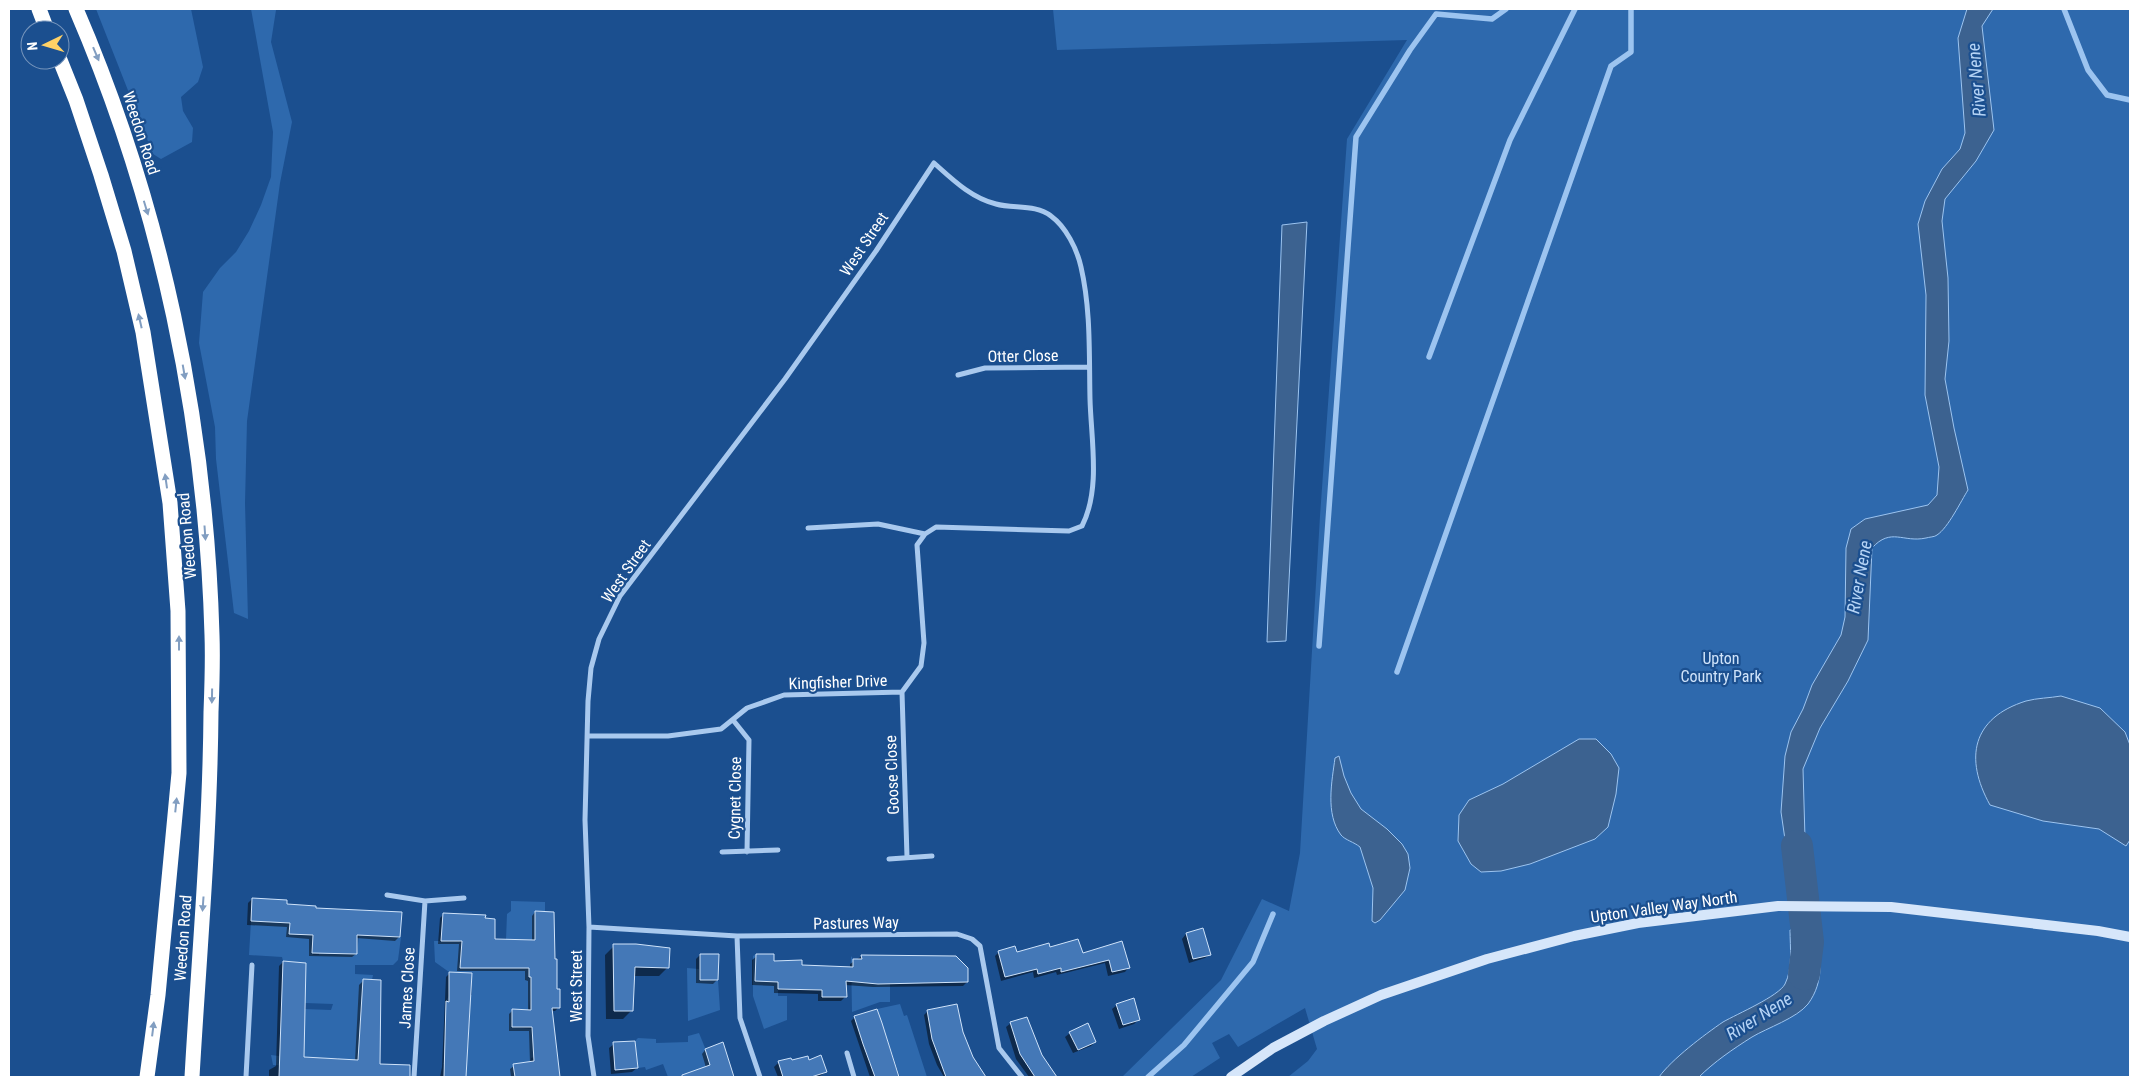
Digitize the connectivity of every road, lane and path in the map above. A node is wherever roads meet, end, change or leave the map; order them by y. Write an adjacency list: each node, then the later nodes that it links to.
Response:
1 (76, 9): 25 (highway, Weedon Road, one-way to 25)
2 (64, 70): 24 (highway, Weedon Road, one-way to 2)
3 (1089, 368): 4 (street, Otter Close); 6 (street); 9 (street, West Street)
4 (958, 375)
5 (808, 528): 6 (street)
6 (925, 534): 7 (street, Kingfisher Drive)
7 (902, 692): 8 (street, Kingfisher Drive); 14 (street, Goose Close)
8 (733, 720): 9 (street, Kingfisher Drive); 12 (street, Cygnet Close)
9 (588, 736): 19 (street, West Street)
10 (778, 850): 12 (street, Cygnet Close)
11 (722, 852): 12 (street, Cygnet Close)
12 (747, 852)
13 (932, 856): 14 (street)
14 (907, 857): 15 (street)
15 (889, 859)
16 (387, 895): 18 (street)
17 (464, 898): 18 (street)
18 (425, 901): 27 (street, James Close)
19 (589, 927): 20 (street, Pastures Way); 28 (street, West Street)
20 (737, 936): 29 (street); 31 (street, Pastures Way)
21 (2130, 937): 32 (street, Upton Valley Way North)
22 (252, 965): 26 (street)
23 (847, 1053): 30 (street)
24 (147, 1077)
25 (192, 1077)
26 (246, 1077)
27 (414, 1077)
28 (594, 1077)
29 (760, 1077)
30 (854, 1077)
31 (1022, 1077)
32 (1231, 1077)

